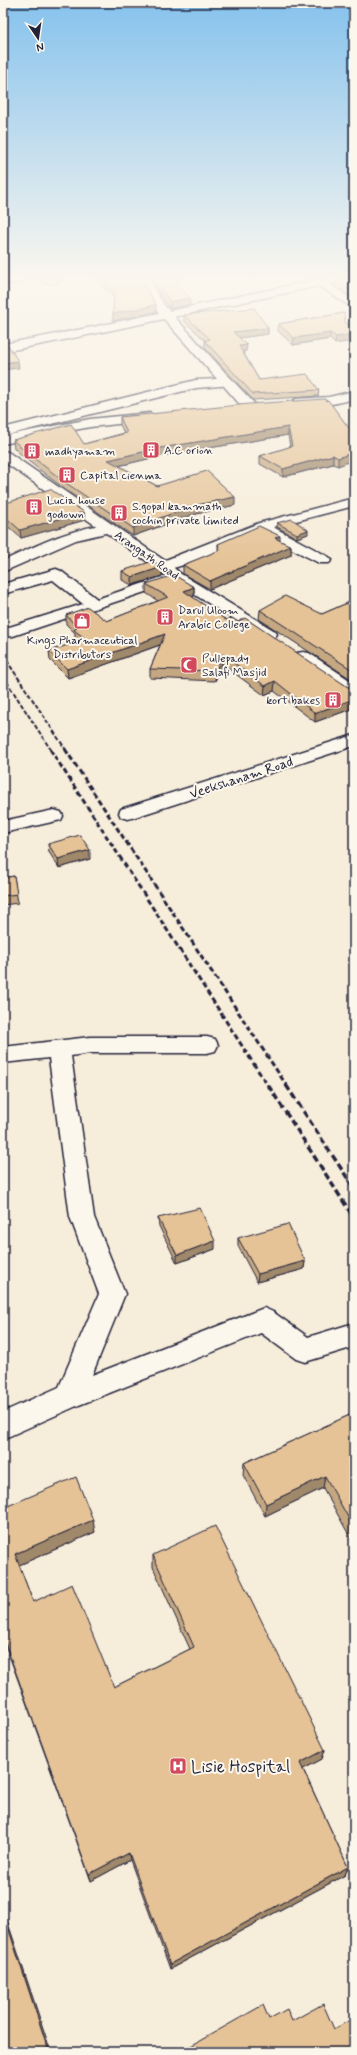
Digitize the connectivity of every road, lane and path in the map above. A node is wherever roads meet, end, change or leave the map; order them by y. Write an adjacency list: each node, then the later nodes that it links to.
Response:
1 (223, 377): 5 (street); 8 (street)
2 (354, 395): 3 (street)
3 (281, 404)
4 (265, 405): 5 (street)
5 (249, 406): 6 (street)
6 (234, 408)
7 (165, 415): 9 (street)
8 (3, 432)
9 (3, 440)
10 (3, 455): 13 (street, Arangath Road)
11 (354, 502): 12 (street)
12 (261, 527): 14 (street); 16 (street)
13 (109, 528): 15 (street); 16 (street, Arangath Road)
14 (324, 560)
15 (3, 566)
16 (163, 566): 17 (street, Arangath Road)
17 (176, 577): 19 (street); 21 (street, Arangath Road)
18 (3, 589): 19 (street)
19 (94, 605): 20 (street)
20 (7, 633)
21 (354, 690)
22 (354, 740): 23 (street, Veekshanam Road)
23 (128, 813)
24 (54, 816): 25 (street)
25 (3, 827)
26 (207, 1045): 27 (street)
27 (59, 1049): 28 (street); 30 (street)
28 (3, 1055)
29 (354, 1335): 30 (street)
30 (69, 1396): 31 (street)
31 (3, 1426)

